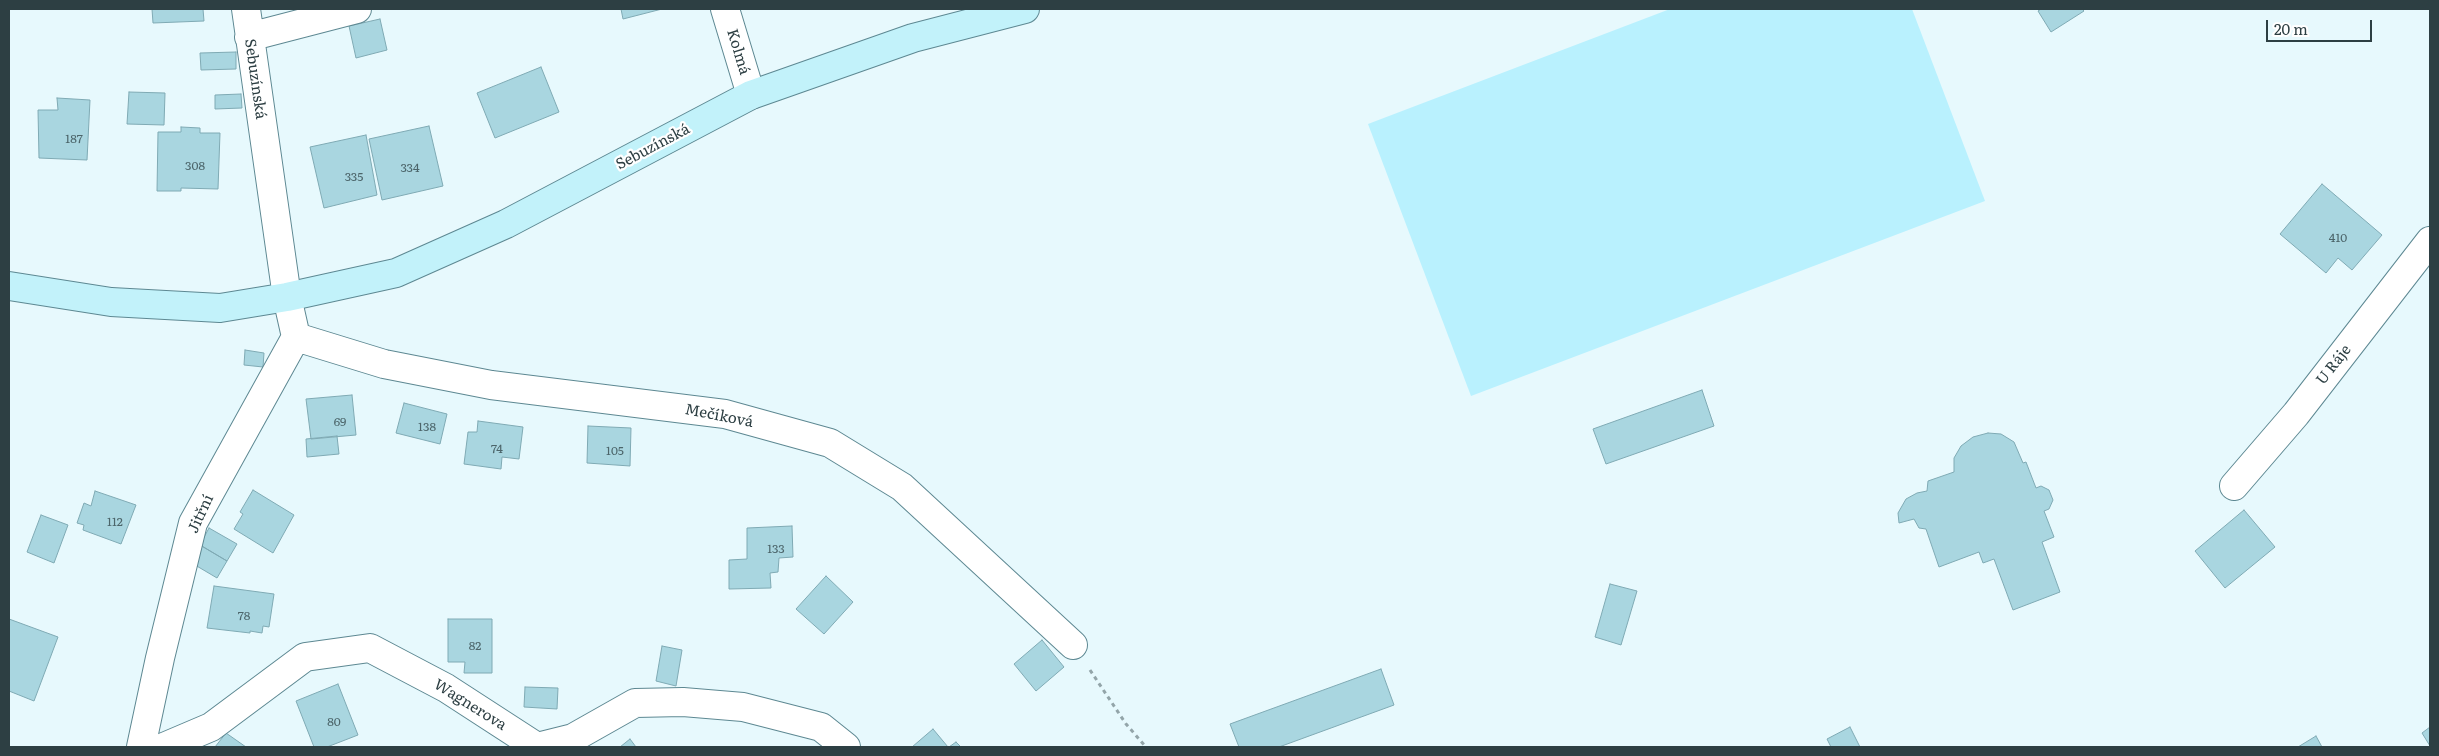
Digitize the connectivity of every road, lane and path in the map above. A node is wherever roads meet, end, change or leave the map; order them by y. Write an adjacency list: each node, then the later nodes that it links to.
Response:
1 (246, 9): 5 (street, Sebuzínská)
2 (356, 9): 5 (street)
3 (725, 9): 6 (street, Kolmá)
4 (1025, 9): 6 (main road, Sebuzínská)
5 (249, 37): 9 (street, Sebuzínská)
6 (751, 95): 9 (main road, Sebuzínská)
7 (2430, 241): 11 (street, U Ráje)
8 (9, 286): 9 (main road, Sebuzínská)
9 (287, 297): 10 (street)
10 (296, 337): 12 (street, Mečíková); 13 (street, Jitřní)
11 (2234, 486)
12 (1073, 645): 16 (path)
13 (141, 747)
14 (164, 747): 15 (street, Wagnerova)
15 (846, 747)
16 (1146, 747)

